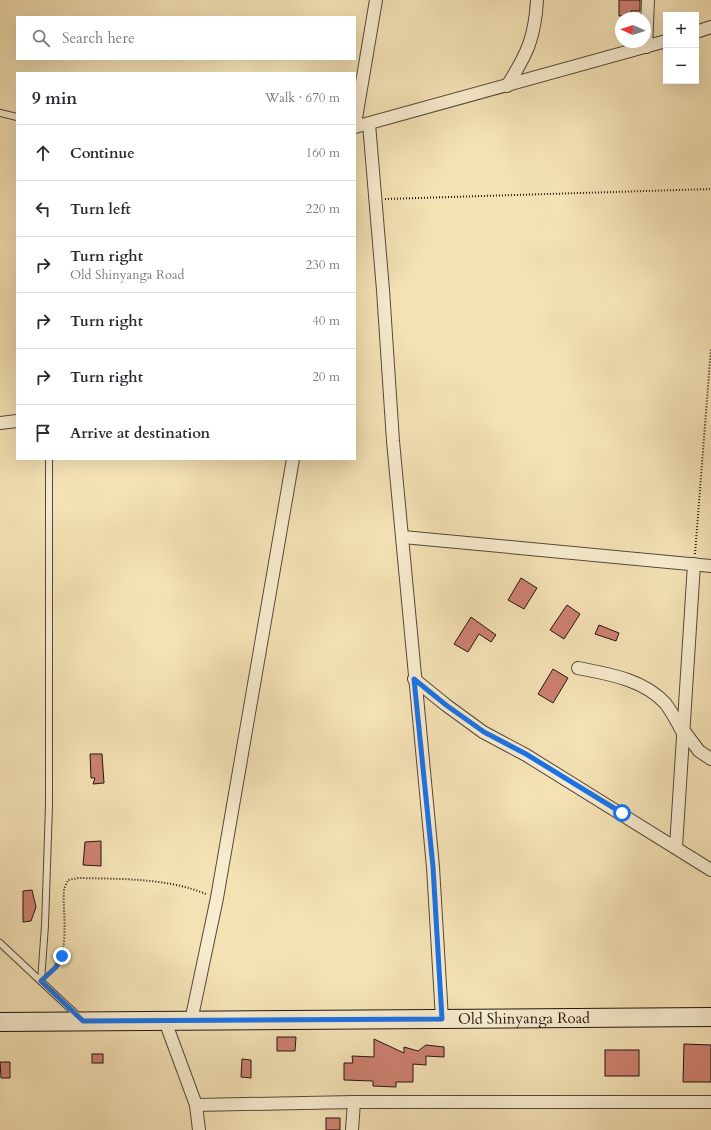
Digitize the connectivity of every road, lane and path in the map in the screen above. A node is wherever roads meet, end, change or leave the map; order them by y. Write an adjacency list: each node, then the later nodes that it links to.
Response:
1 (376, 0): 13 (street)
2 (537, 0): 10 (street)
3 (648, 0): 4 (street)
4 (647, 12)
5 (711, 27): 6 (street)
6 (699, 31)
7 (663, 42): 8 (street)
8 (651, 46)
9 (642, 48): 10 (street)
10 (508, 86): 14 (street)
11 (0, 113): 12 (lane)
12 (16, 117)
13 (356, 118)
14 (369, 124): 15 (street); 17 (street)
15 (356, 127)
16 (711, 189): 17 (path)
17 (374, 199): 23 (street)
18 (711, 348): 24 (path)
19 (16, 421): 20 (street)
20 (0, 423)
21 (48, 460): 34 (lane)
22 (293, 460): 32 (street)
23 (403, 537): 24 (street); 27 (street)
24 (694, 564): 25 (street); 28 (street)
25 (711, 566)
26 (578, 668): 28 (street)
27 (414, 679): 30 (street); 36 (street)
28 (684, 733): 29 (street); 30 (street)
29 (711, 759)
30 (676, 847): 31 (street)
31 (711, 870)
32 (217, 898): 34 (path); 39 (street)
33 (0, 943): 34 (lane)
34 (41, 981): 37 (lane)
35 (711, 1017): 36 (main road, Old Shinyanga Road)
36 (442, 1019): 39 (main road, Old Shinyanga Road)
37 (83, 1021): 38 (main road, Old Shinyanga Road); 40 (main road, Old Shinyanga Road)
38 (165, 1021): 39 (main road, Old Shinyanga Road); 43 (street)
39 (191, 1021)
40 (0, 1022)
41 (354, 1102): 42 (street); 43 (street); 45 (street)
42 (711, 1102)
43 (196, 1105): 44 (street)
44 (199, 1130)
45 (352, 1130)

